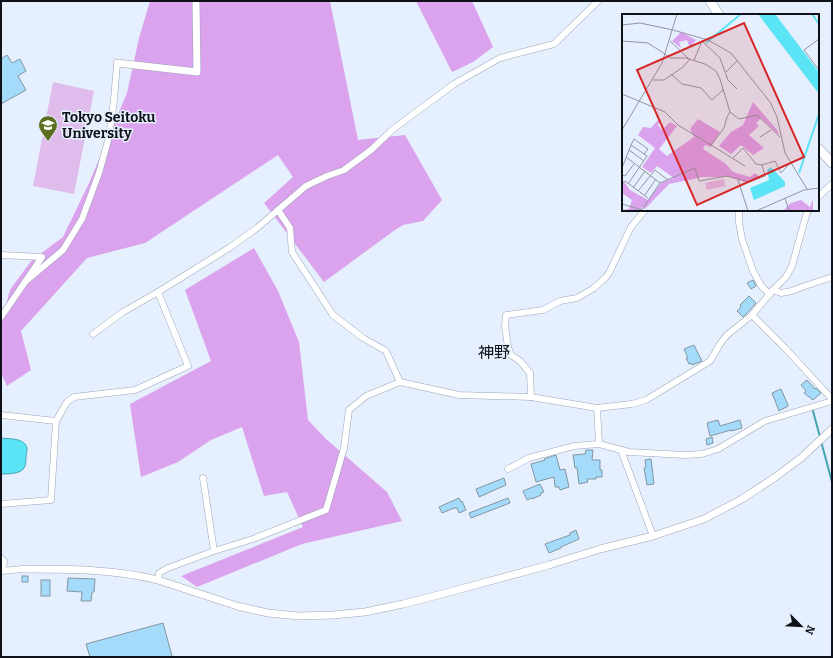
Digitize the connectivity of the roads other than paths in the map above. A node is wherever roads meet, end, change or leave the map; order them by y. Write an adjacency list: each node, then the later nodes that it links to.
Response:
1 (196, 1): 5 (street)
2 (598, 1): 10 (street)
3 (710, 1): 4 (main road)
4 (718, 14)
5 (116, 63): 16 (street)
6 (819, 149): 7 (main road)
7 (832, 163)
8 (832, 184): 9 (street)
9 (819, 196)
10 (278, 210): 17 (street); 22 (street)
11 (644, 211): 23 (street)
12 (739, 211): 18 (street)
13 (808, 211): 18 (street)
14 (1, 255): 16 (street)
15 (832, 277): 18 (street)
16 (25, 282): 20 (street)
17 (158, 292): 21 (street); 27 (street)
18 (771, 292): 19 (street)
19 (752, 315): 24 (street); 25 (street)
20 (1, 317)
21 (93, 334)
22 (400, 382): 23 (street); 35 (street)
23 (531, 397): 25 (street)
24 (832, 400): 30 (street)
25 (597, 408): 29 (street)
26 (1, 415): 27 (street)
27 (56, 421): 33 (street)
28 (832, 429): 34 (street)
29 (599, 444): 30 (street); 31 (street)
30 (621, 450): 34 (street)
31 (508, 469)
32 (203, 478): 35 (street)
33 (1, 504)
34 (652, 536): 39 (street)
35 (214, 551): 39 (street)
36 (1, 558): 38 (street)
37 (23, 569): 38 (street); 39 (street)
38 (2, 570)
39 (158, 580)

